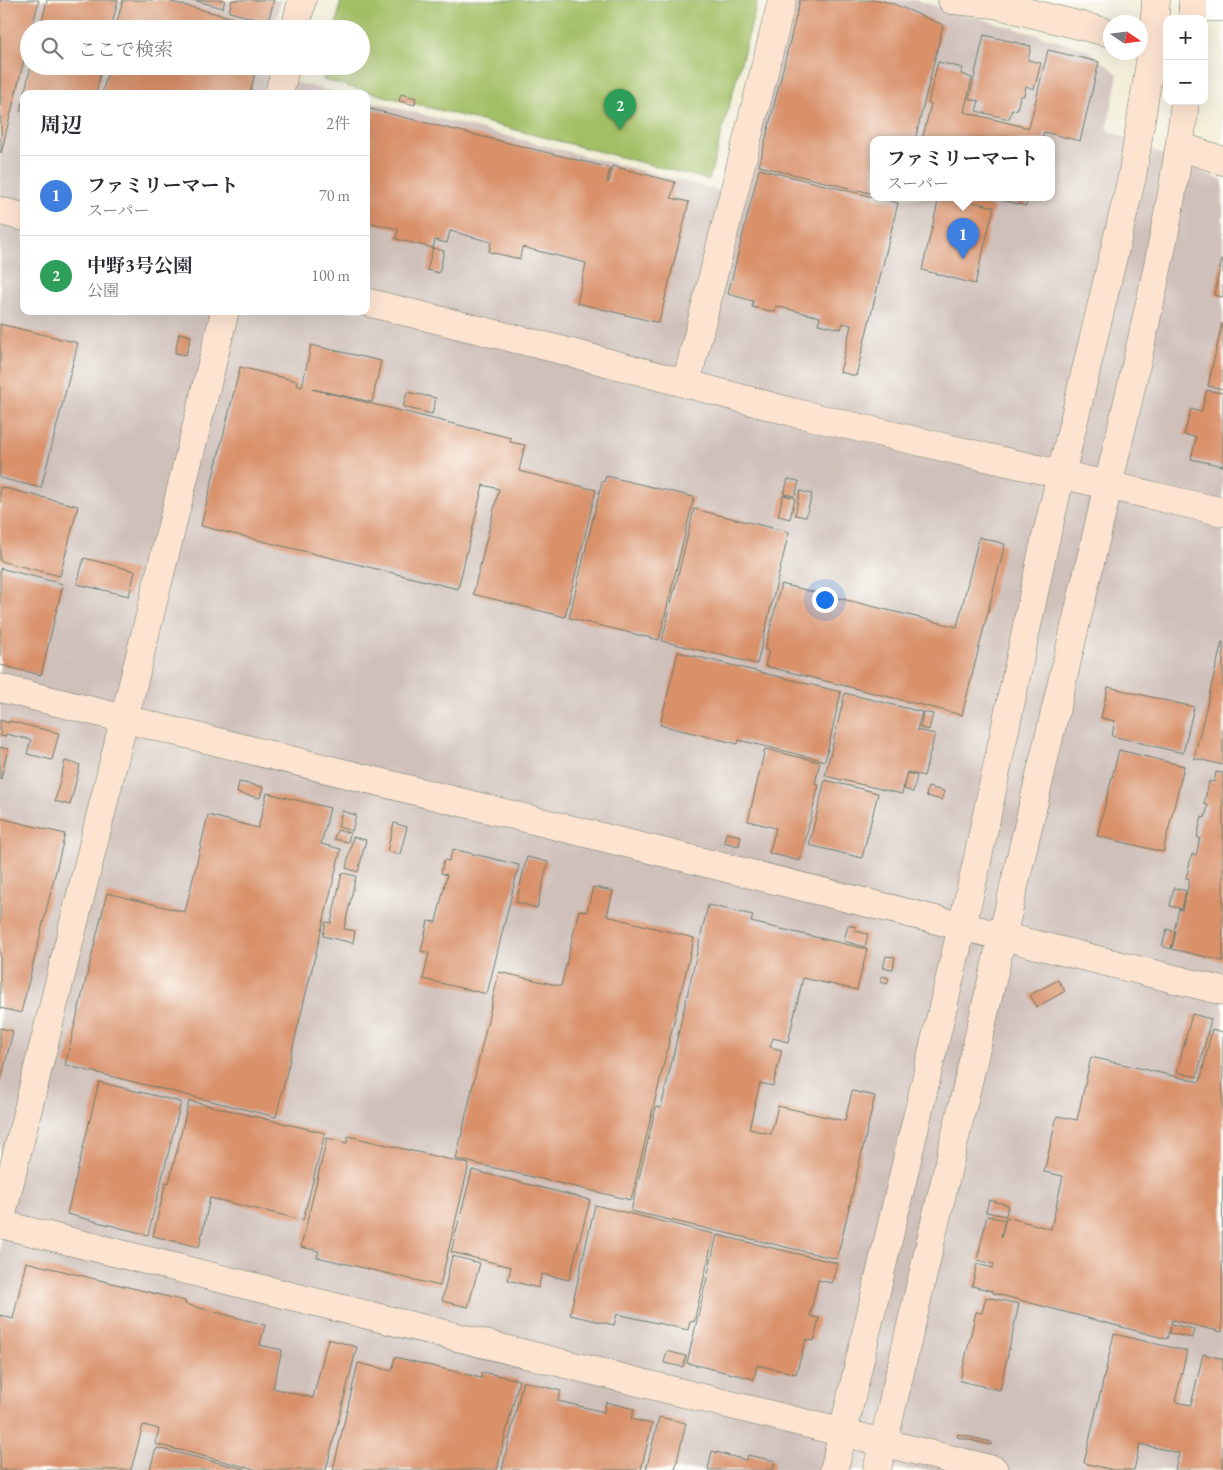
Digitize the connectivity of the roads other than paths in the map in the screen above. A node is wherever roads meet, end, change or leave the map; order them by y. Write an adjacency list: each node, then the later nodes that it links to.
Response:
1 (302, 0): 7 (street)
2 (782, 0): 20 (street)
3 (952, 0): 8 (street)
4 (1156, 0): 9 (street)
5 (1223, 8): 6 (street)
6 (1193, 9)
7 (297, 20)
8 (1103, 31)
9 (1148, 37)
10 (1145, 60): 21 (street)
11 (284, 75): 12 (street)
12 (280, 90)
13 (1185, 105): 14 (street)
14 (1180, 146): 15 (street); 22 (street)
15 (1223, 161)
16 (0, 211): 17 (street)
17 (20, 216)
18 (370, 303): 20 (street)
19 (224, 315): 25 (street)
20 (686, 384): 21 (street)
21 (1062, 475): 22 (street); 26 (street)
22 (1108, 485): 23 (street); 27 (street)
23 (1223, 512)
24 (0, 688): 25 (street)
25 (124, 719): 26 (street); 29 (street)
26 (962, 926): 27 (street); 30 (street)
27 (1002, 936): 28 (street); 31 (street)
28 (1223, 991)
29 (0, 1223): 30 (street)
30 (843, 1433): 31 (street); 32 (street)
31 (883, 1443): 33 (street); 34 (street)
32 (834, 1470)
33 (877, 1470)
34 (994, 1470)

